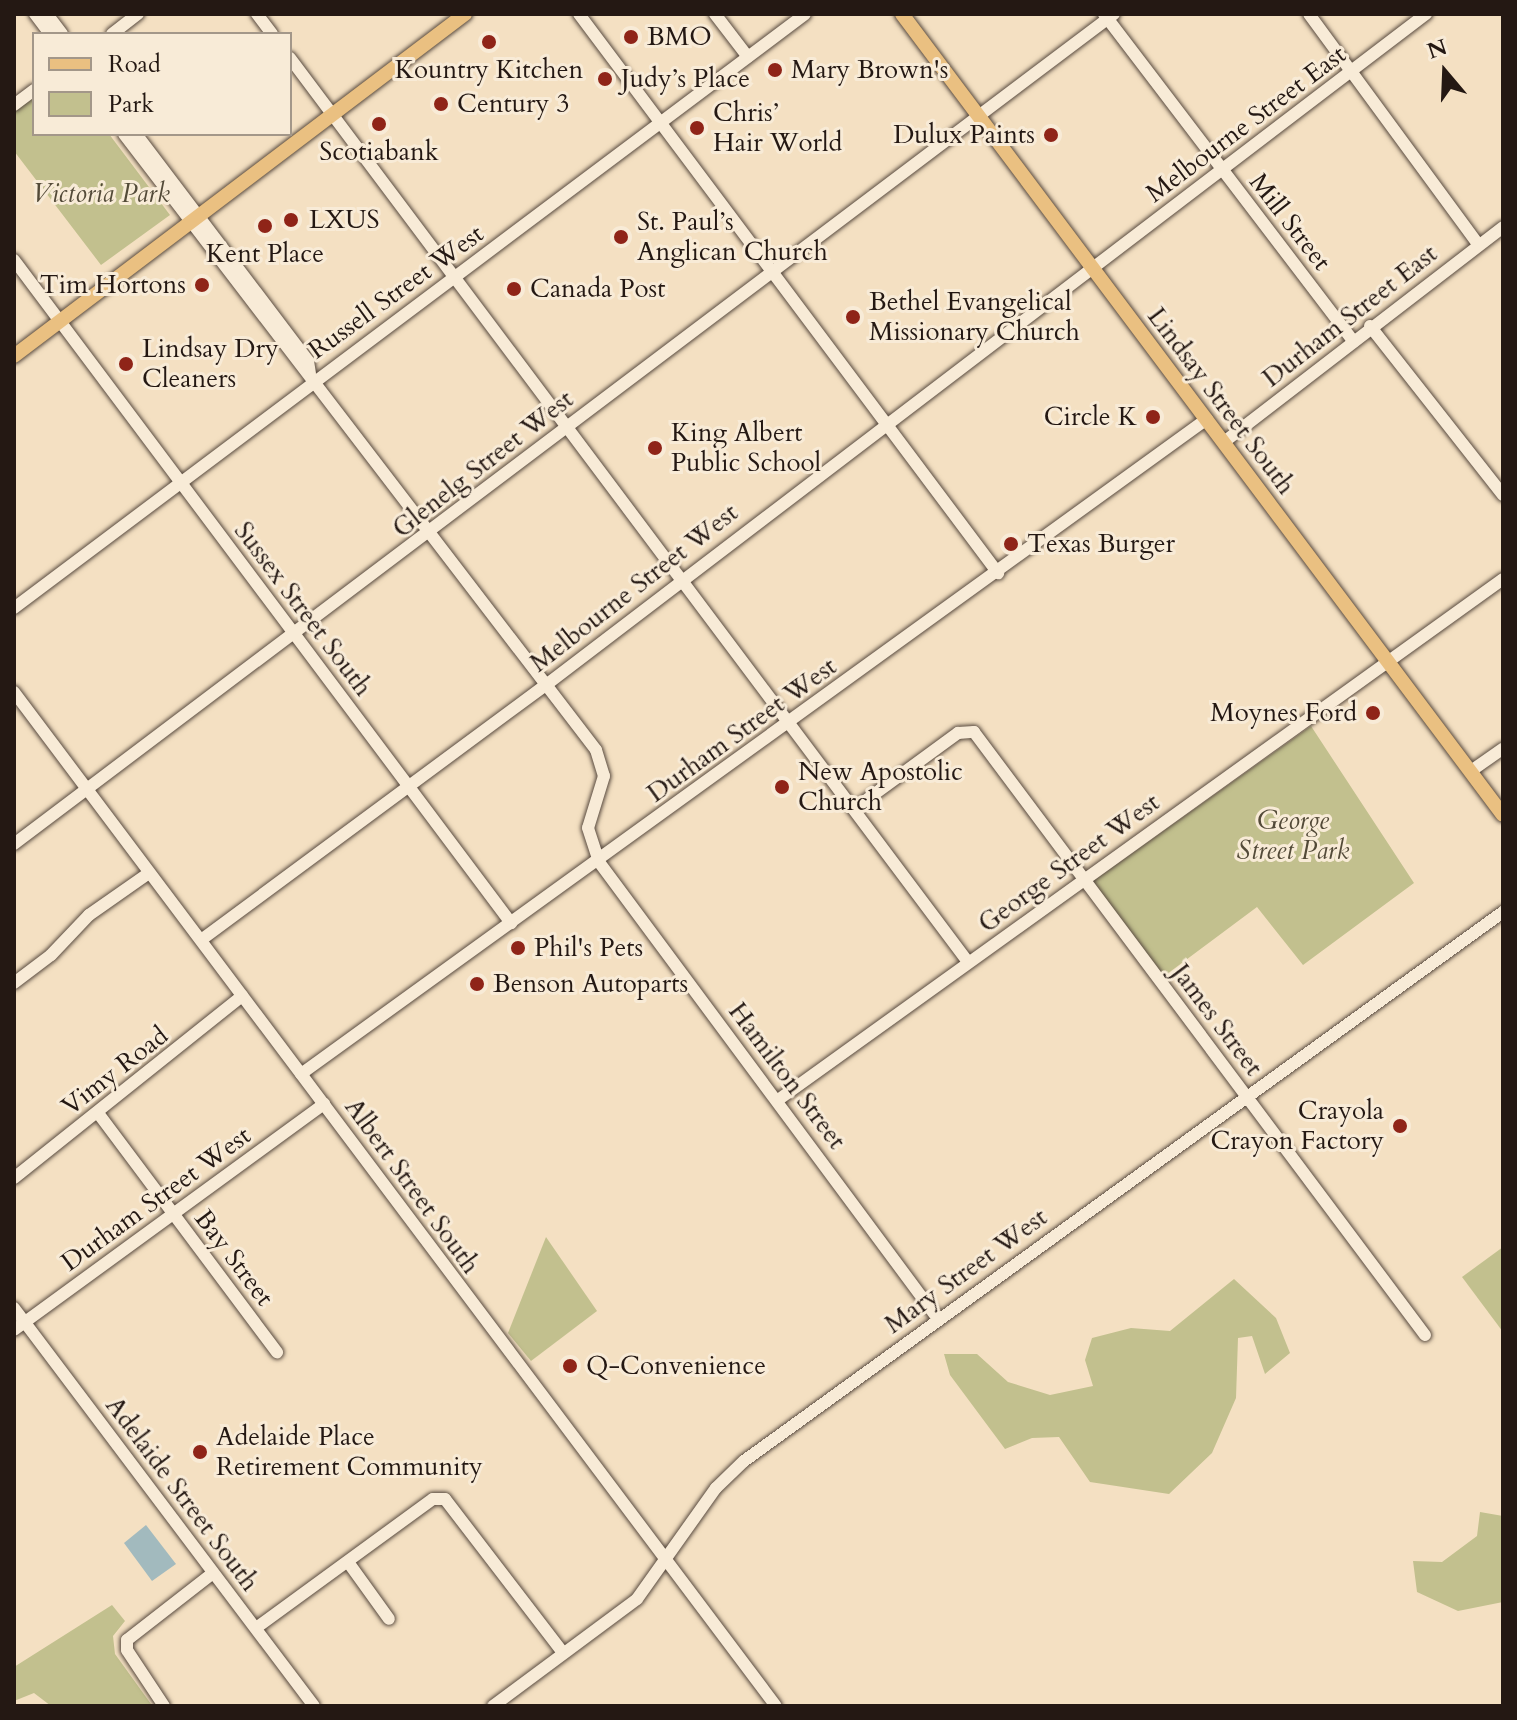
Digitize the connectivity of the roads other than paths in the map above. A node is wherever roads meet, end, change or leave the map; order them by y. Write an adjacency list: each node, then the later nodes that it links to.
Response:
1 (35, 14): 13 (street)
2 (47, 14): 14 (street)
3 (138, 14): 15 (street)
4 (257, 14): 16 (street)
5 (465, 14): 22 (main road)
6 (579, 14): 24 (street)
7 (715, 14): 17 (street)
8 (805, 14): 17 (street, Russell Street West)
9 (902, 14): 23 (main road, Lindsay Street South)
10 (1309, 14): 19 (street)
11 (1426, 14): 19 (street, Melbourne Street East)
12 (1109, 16): 23 (street, Glenelg Street West); 27 (street, Mill Street)
13 (48, 32)
14 (60, 32)
15 (115, 32)
16 (270, 32)
17 (748, 57): 24 (street, Russell Street West)
18 (292, 61): 22 (street)
19 (1351, 72): 27 (street, Melbourne Street East); 30 (street)
20 (32, 92): 21 (street)
21 (14, 105)
22 (332, 114): 28 (main road); 34 (street)
23 (977, 116): 32 (main road, Lindsay Street South); 33 (street, Glenelg Street West)
24 (661, 121): 33 (street); 34 (street, Russell Street West)
25 (126, 136): 28 (street)
26 (137, 136): 28 (street)
27 (1221, 169): 32 (street, Melbourne Street East); 37 (street, Mill Street)
28 (194, 220): 35 (main road); 39 (street)
29 (1503, 227): 30 (street, Durham Street East)
30 (1478, 244): 36 (street, Durham Street East)
31 (14, 260): 35 (street, Sussex Street South)
32 (1093, 269): 40 (main road, Lindsay Street South); 41 (street, Melbourne Street West)
33 (772, 272): 41 (street); 42 (street, Glenelg Street West)
34 (456, 274): 39 (street, Russell Street West); 42 (street)
35 (60, 320): 38 (main road); 44 (street, Sussex Street South)
36 (1370, 326): 37 (street, Durham Street East); 45 (street)
37 (1354, 342): 43 (street, Durham Street East)
38 (14, 356)
39 (312, 377): 44 (street, Russell Street West); 46 (street)
40 (1207, 419): 43 (main road, Lindsay Street South); 47 (street, Durham Street West)
41 (886, 422): 47 (street); 48 (street, Melbourne Street West)
42 (569, 428): 46 (street, Glenelg Street West); 48 (street)
43 (1224, 442): 52 (main road, Lindsay Street South)
44 (180, 482): 50 (street, Russell Street West); 51 (street, Sussex Street South)
45 (1503, 495)
46 (431, 532): 51 (street, Glenelg Street West); 53 (street)
47 (998, 573): 56 (street, Durham Street West)
48 (681, 579): 53 (street, Melbourne Street West); 56 (street)
49 (1503, 579): 52 (street, George Street West)
50 (14, 608)
51 (294, 634): 59 (street, Sussex Street South); 60 (street, Glenelg Street West)
52 (1386, 661): 58 (main road, Lindsay Street South); 66 (street, George Street West)
53 (546, 685): 59 (street, Melbourne Street West); 64 (street)
54 (14, 692): 55 (street, Albert Street South)
55 (18, 707): 60 (street, Albert Street South)
56 (788, 722): 61 (street); 64 (street, Durham Street West)
57 (1503, 749): 58 (street)
58 (1471, 771): 62 (main road, Lindsay Street South)
59 (407, 784): 68 (street, Sussex Street South); 69 (street, Melbourne Street West)
60 (89, 789): 63 (street, Glenelg Street West); 65 (street, Albert Street South)
61 (854, 809): 66 (street, James Street); 70 (street)
62 (1503, 815)
63 (14, 844)
64 (599, 862): 68 (street, Durham Street West); 75 (street, Hamilton Street)
65 (149, 873): 69 (street, Albert Street South); 71 (street)
66 (1084, 877): 70 (street, George Street West); 74 (street, James Street)
67 (1503, 912): 74 (street, Mary Street West)
68 (511, 923): 73 (street, Durham Street West)
69 (201, 940): 72 (street, Albert Street South)
70 (968, 962): 75 (street, George Street West)
71 (14, 983)
72 (242, 996): 73 (street, Albert Street South); 77 (street, Vimy Road)
73 (301, 1074): 76 (street, Albert Street South)
74 (1246, 1095): 81 (street, Mary Street West); 83 (street, James Street)
75 (778, 1100): 81 (street, Hamilton Street)
76 (324, 1104): 79 (street, Durham Street West); 86 (street, Albert Street South)
77 (98, 1113): 78 (street, Vimy Road); 79 (street, Bay Street)
78 (14, 1178)
79 (174, 1214): 82 (street, Durham Street West); 84 (street, Bay Street)
80 (14, 1308): 82 (street, Adelaide Street South)
81 (938, 1319): 86 (street, Mary Street West)
82 (19, 1326): 87 (street, Adelaide Street South)
83 (1425, 1335)
84 (277, 1352)
85 (348, 1562): 88 (street); 89 (street); 90 (street)
86 (665, 1562): 90 (street, Mary Street West); 94 (street, Albert Street South)
87 (213, 1573): 89 (street, Adelaide Street South); 91 (street)
88 (389, 1619)
89 (256, 1628): 92 (street, Adelaide Street South)
90 (563, 1653): 93 (street, Mary Street West)
91 (164, 1706)
92 (314, 1706)
93 (493, 1706)
94 (776, 1706)

